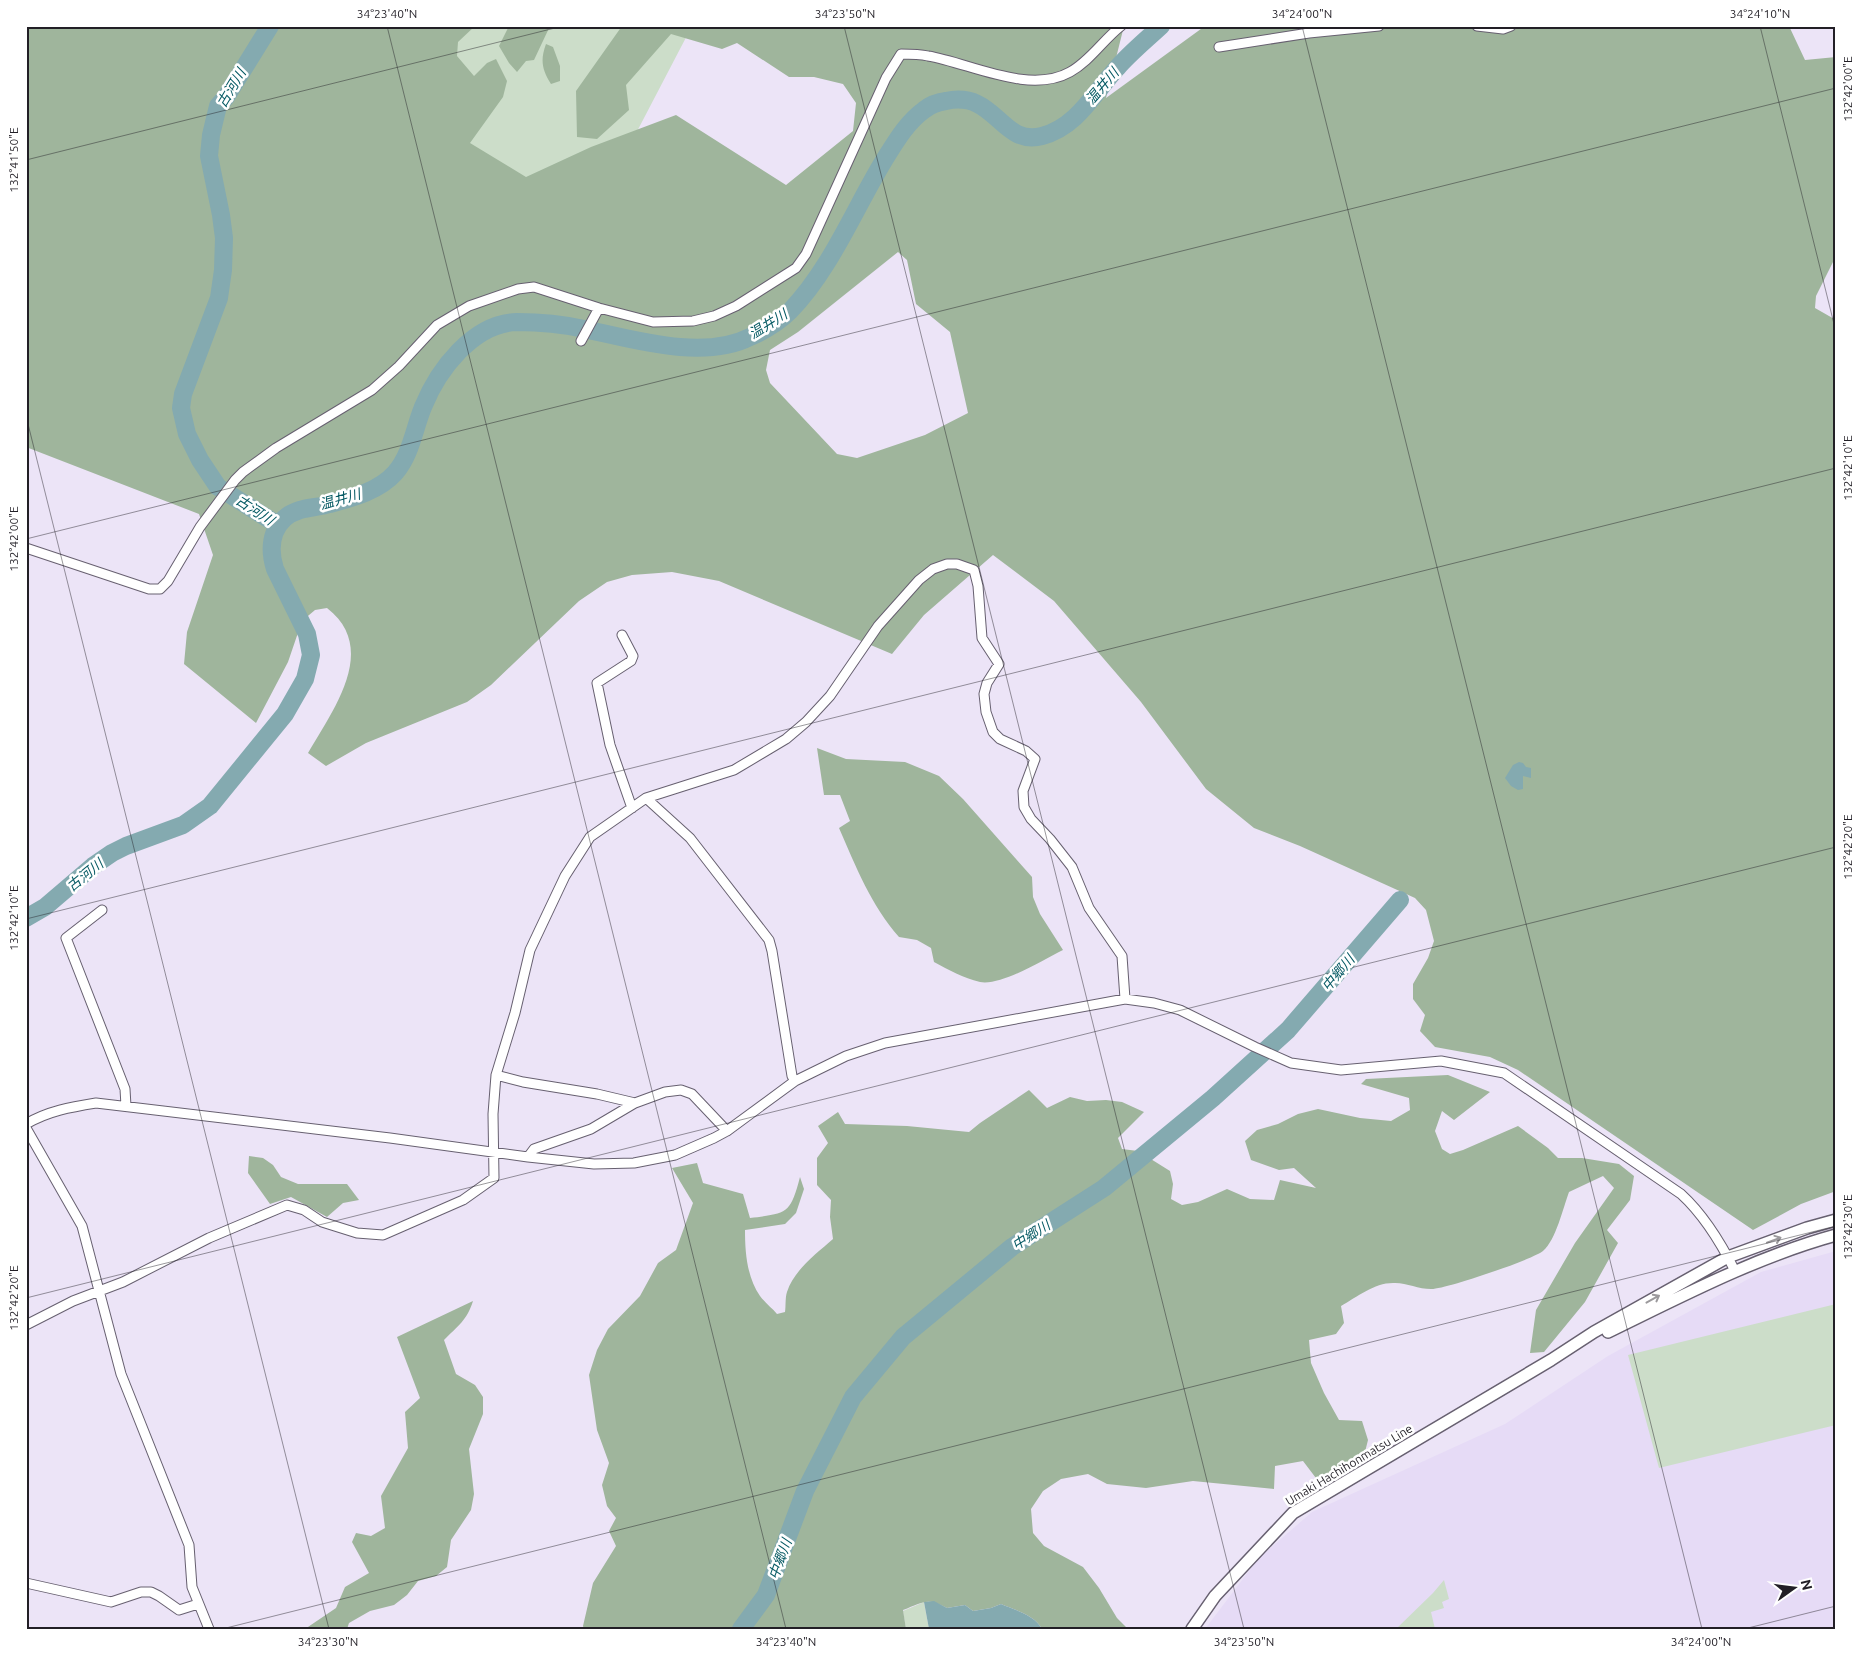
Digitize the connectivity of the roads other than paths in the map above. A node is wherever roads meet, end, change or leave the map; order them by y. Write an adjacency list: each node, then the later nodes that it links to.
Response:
1 (1121, 26): 6 (street)
2 (1379, 26): 5 (street)
3 (1477, 26): 4 (street)
4 (1511, 26)
5 (1219, 47)
6 (598, 309): 7 (street); 8 (street)
7 (581, 341)
8 (26, 548)
9 (622, 635): 11 (street)
10 (646, 798): 11 (street); 13 (street); 15 (street)
11 (632, 808): 14 (street)
12 (102, 910): 17 (street)
13 (1125, 999): 15 (street); 25 (street)
14 (496, 1075): 16 (street); 21 (street)
15 (795, 1081): 20 (street)
16 (634, 1103): 20 (street); 22 (street)
17 (126, 1106): 18 (street); 21 (street)
18 (26, 1124)
19 (26, 1128): 27 (street)
20 (728, 1131): 22 (street)
21 (492, 1153): 22 (street); 27 (street)
22 (528, 1157)
23 (1836, 1220): 25 (main road, Umaki Hachihonmatsu Line, one-way to 23)
24 (1836, 1235): 26 (main road, Umaki Hachihonmatsu Line)
25 (1728, 1257): 26 (street); 29 (main road, Umaki Hachihonmatsu Line, one-way to 25)
26 (1735, 1271): 29 (main road, Umaki Hachihonmatsu Line)
27 (100, 1293): 28 (street); 31 (street)
28 (26, 1325)
29 (1551, 1360): 33 (main road, Umaki Hachihonmatsu Line)
30 (26, 1583): 31 (street)
31 (198, 1604): 32 (street)
32 (209, 1629)
33 (1192, 1629)

